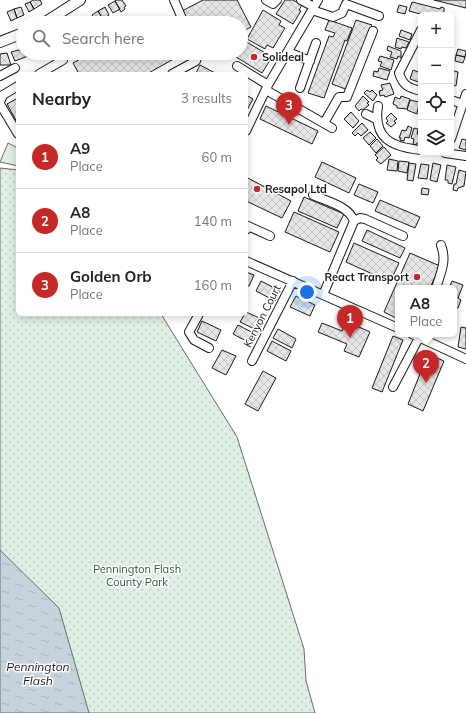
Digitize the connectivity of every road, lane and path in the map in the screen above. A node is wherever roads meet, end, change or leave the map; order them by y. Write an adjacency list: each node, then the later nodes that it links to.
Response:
1 (80, 0): 7 (main road)
2 (174, 0): 8 (street)
3 (266, 0): 4 (street)
4 (277, 0)
5 (301, 0): 6 (street)
6 (315, 6): 9 (street); 15 (street)
7 (60, 16)
8 (181, 16)
9 (379, 16)
10 (373, 31): 37 (street)
11 (418, 32): 29 (street)
12 (16, 36): 13 (main road)
13 (0, 42)
14 (316, 43): 18 (street)
15 (288, 52): 18 (street); 27 (street)
16 (63, 60): 21 (street)
17 (196, 60): 22 (street)
18 (310, 62): 28 (street)
19 (237, 66): 23 (street)
20 (15, 68): 25 (street)
21 (42, 72)
22 (176, 72)
23 (245, 72)
24 (248, 74): 27 (street)
25 (0, 76)
26 (16, 87): 32 (street)
27 (267, 88): 37 (street); 38 (street)
28 (300, 88)
29 (418, 91)
30 (466, 94): 33 (street)
31 (454, 101): 33 (street)
32 (0, 103): 41 (street)
33 (463, 104): 40 (street)
34 (378, 106): 36 (street)
35 (366, 114): 36 (street)
36 (376, 119): 42 (street)
37 (324, 123): 39 (street)
38 (248, 127)
39 (332, 128)
40 (454, 130)
41 (16, 131)
42 (418, 150)
43 (454, 154): 44 (street)
44 (466, 156)
45 (313, 195): 46 (street)
46 (354, 221): 49 (street); 54 (street)
47 (248, 227): 48 (street)
48 (270, 236)
49 (403, 236)
50 (441, 245): 53 (street)
51 (248, 262): 52 (street)
52 (293, 281): 54 (street); 61 (street, Kenyon Court)
53 (437, 285)
54 (323, 294): 56 (street)
55 (198, 316): 59 (street)
56 (395, 327)
57 (419, 337): 62 (street)
58 (422, 337): 60 (street)
59 (209, 348)
60 (466, 359)
61 (252, 361)
62 (393, 387)

